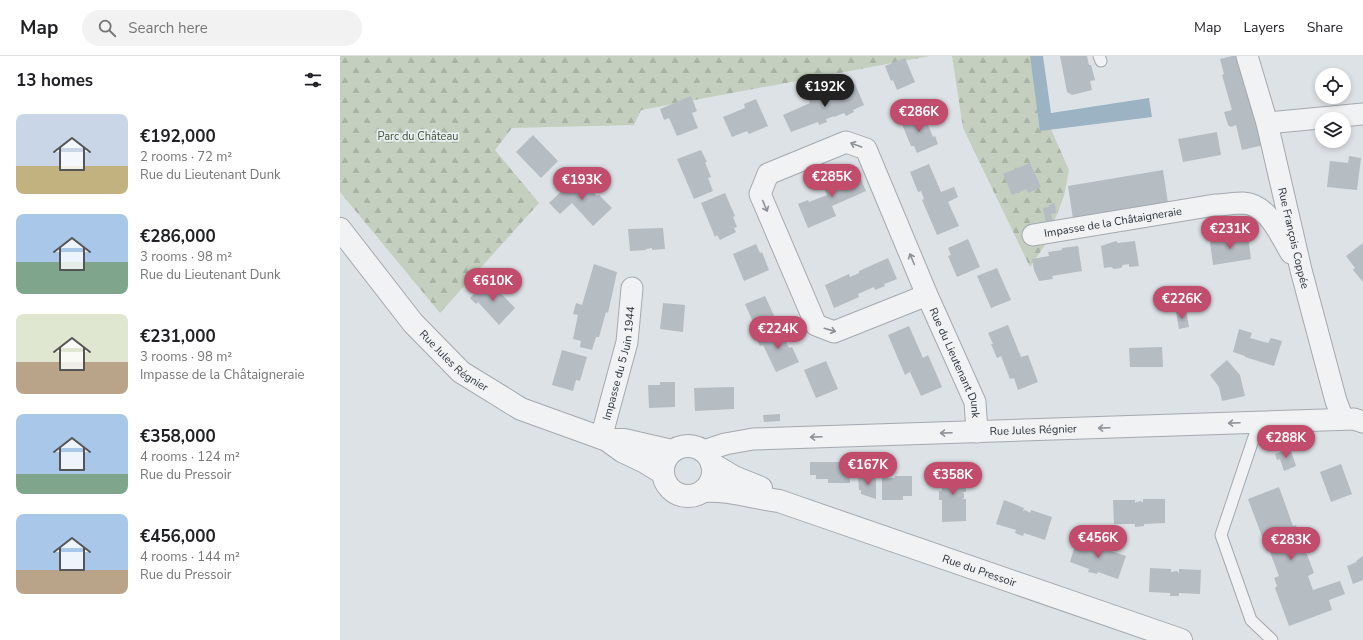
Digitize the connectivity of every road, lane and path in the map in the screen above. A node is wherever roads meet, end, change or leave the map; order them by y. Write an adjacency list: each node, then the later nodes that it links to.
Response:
1 (1247, 56): 3 (street, Rue François Coppée)
2 (1363, 114): 3 (street)
3 (1267, 123): 6 (street, Rue François Coppée)
4 (340, 229): 12 (street, Rue Jules Régnier)
5 (1033, 235): 6 (street, Impasse de la Châtaigneraie)
6 (1301, 270): 9 (street, Rue François Coppée)
7 (632, 288): 12 (street, Impasse du 5 Juin 1944)
8 (927, 295): 8 (street, Rue du Lieutenant Dunk, one-way to 8); 11 (street, Rue du Lieutenant Dunk)
9 (1353, 421): 10 (street, Rue Jules Régnier)
10 (1259, 422): 11 (street, Rue Jules Régnier, one-way to 11); 19 (lane)
11 (976, 432): 14 (street, Rue Jules Régnier, one-way to 14)
12 (604, 439): 13 (street); 15 (street)
13 (672, 451): 14 (street); 15 (street)
14 (708, 457): 16 (street); 17 (street, Rue du Pressoir)
15 (663, 473): 16 (street)
16 (703, 491): 17 (street, Rue du Pressoir)
17 (778, 501): 18 (street, Rue du Pressoir)
18 (1181, 640)
19 (1272, 640)

